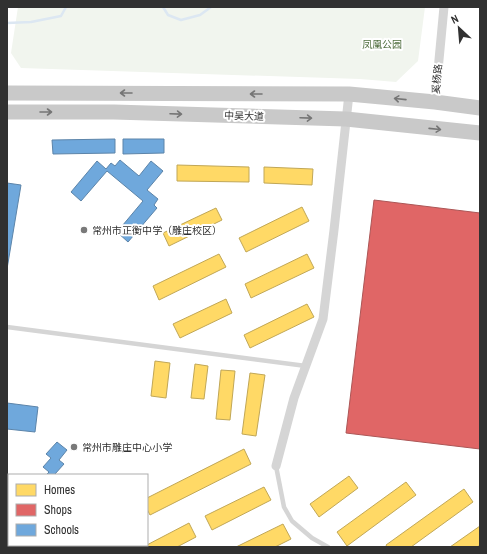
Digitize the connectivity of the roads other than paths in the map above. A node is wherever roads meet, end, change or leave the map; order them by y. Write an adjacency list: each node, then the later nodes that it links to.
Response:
1 (444, 7): 4 (street, 奚杨路)
2 (7, 93): 3 (main road, one-way to 2)
3 (349, 94): 4 (main road, one-way to 3); 7 (street)
4 (435, 102): 5 (main road)
5 (480, 108)
6 (7, 112): 7 (main road, 中吴大道, one-way to 7)
7 (346, 119): 8 (main road, 中吴大道, one-way to 8); 10 (street)
8 (480, 133)
9 (7, 326): 10 (lane)
10 (306, 366): 11 (street)
11 (276, 466): 12 (lane)
12 (328, 547)

